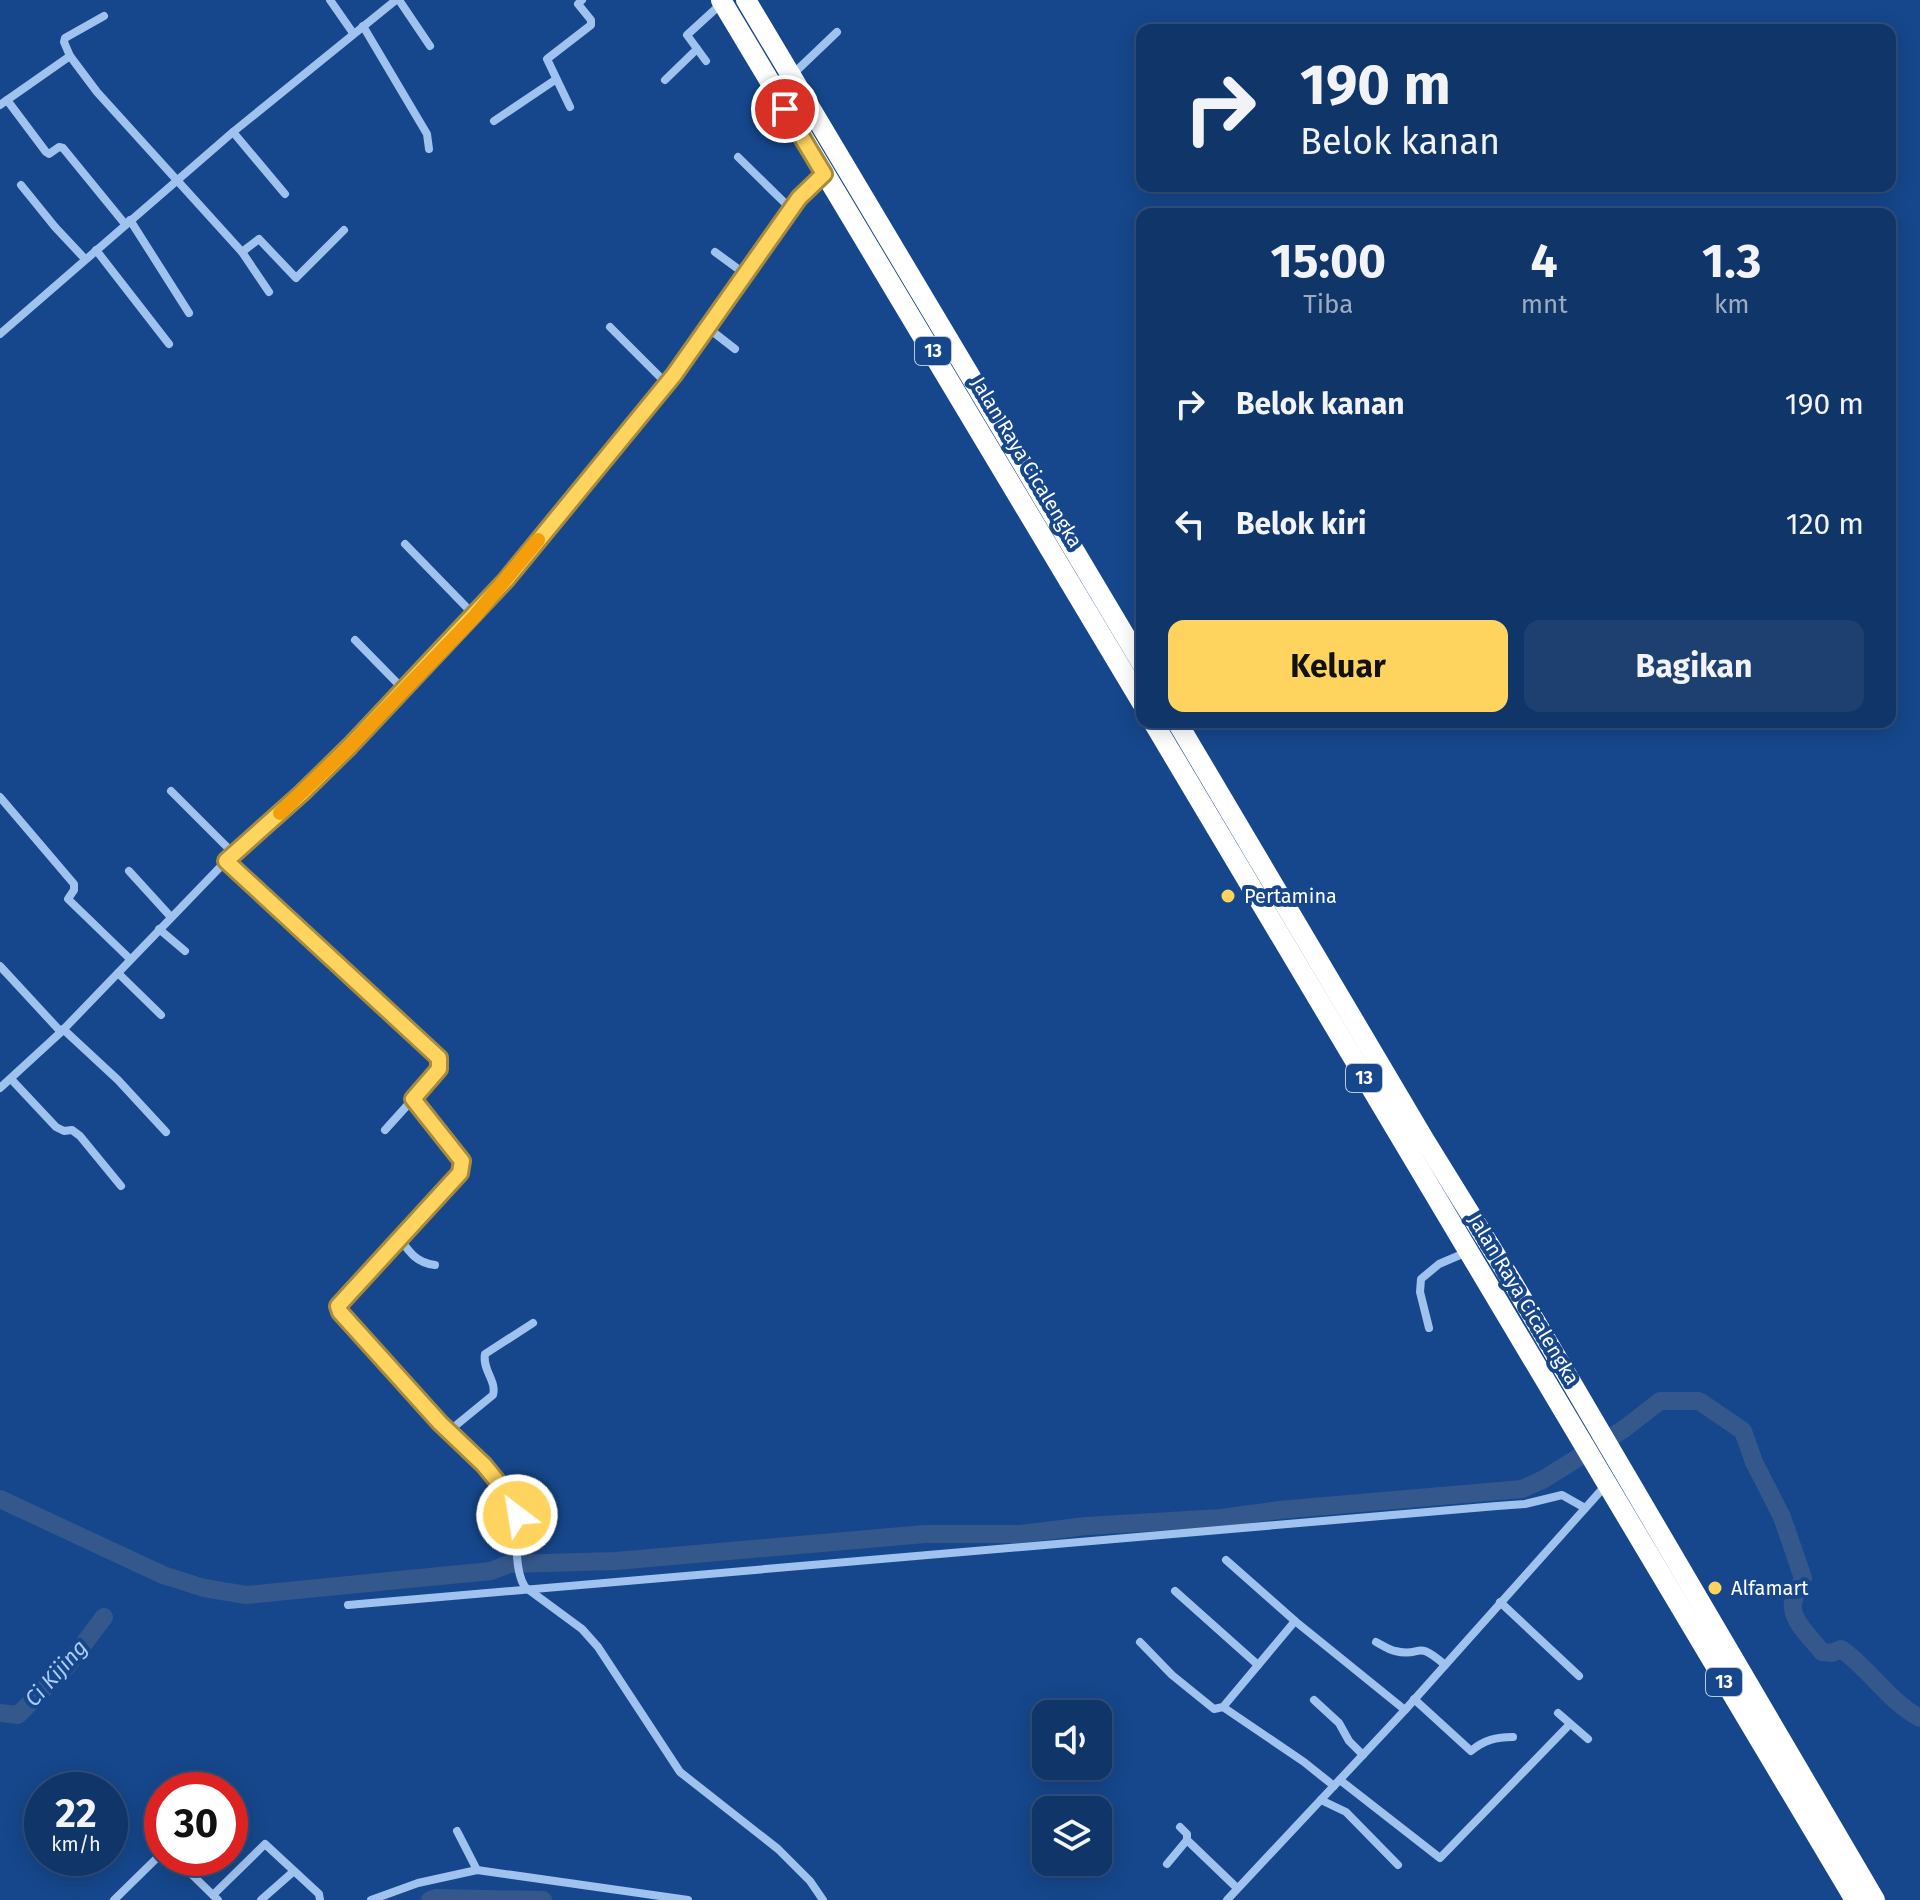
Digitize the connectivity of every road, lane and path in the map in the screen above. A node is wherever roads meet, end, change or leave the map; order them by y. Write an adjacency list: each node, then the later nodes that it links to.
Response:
1 (330, 0): 10 (street)
2 (398, 0): 6 (street); 11 (street)
3 (582, 0): 18 (street)
4 (746, 0): 14 (highway, Jalan Raya Cicalengka / 13)
5 (722, 1): 12 (street); 16 (highway, Jalan Raya Cicalengka / 13)
6 (384, 4): 8 (street)
7 (104, 16): 13 (street)
8 (363, 26): 10 (street); 24 (street)
9 (837, 32): 17 (street)
10 (353, 33): 23 (street)
11 (430, 46)
12 (697, 49): 15 (street); 19 (street)
13 (70, 56): 20 (street); 27 (street)
14 (780, 56): 16 (highway); 17 (highway, Jalan Raya Cicalengka / 13)
15 (706, 61)
16 (759, 67): 26 (highway, Jalan Raya Cicalengka / 13)
17 (791, 75): 49 (highway, Jalan Raya Cicalengka / 13)
18 (555, 80): 21 (street); 22 (street)
19 (665, 80)
20 (4, 103): 31 (street)
21 (570, 107)
22 (494, 121)
23 (233, 132): 27 (street); 29 (street)
24 (429, 149)
25 (738, 157): 30 (street)
26 (824, 174): 30 (street); 51 (highway, Jalan Raya Cicalengka / 13)
27 (176, 181): 31 (street); 34 (street)
28 (21, 185): 36 (street)
29 (285, 194)
30 (791, 209): 37 (street)
31 (128, 222): 33 (street); 39 (street)
32 (344, 230): 34 (street)
33 (96, 250): 36 (street); 43 (street)
34 (242, 252): 38 (street)
35 (715, 252): 37 (street)
36 (85, 259): 42 (street)
37 (745, 274): 41 (street)
38 (269, 292)
39 (189, 313)
40 (610, 327): 45 (street)
41 (708, 328): 44 (street); 45 (street)
42 (0, 334)
43 (169, 344)
44 (735, 349)
45 (667, 384): 47 (street)
46 (405, 544): 47 (street)
47 (475, 616): 50 (street)
48 (355, 640): 50 (street)
49 (1136, 654)
50 (404, 690): 56 (street)
51 (1136, 693)
52 (1157, 728): 74 (highway, Jalan Raya Cicalengka / 13)
53 (1181, 728): 122 (highway, Jalan Raya Cicalengka / 13)
54 (171, 791): 56 (street)
55 (0, 797): 62 (street)
56 (234, 854): 57 (street)
57 (226, 861): 59 (street); 69 (street)
58 (129, 871): 59 (street)
59 (170, 916): 60 (street)
60 (159, 929): 61 (street); 62 (street)
61 (185, 951)
62 (130, 959): 64 (street)
63 (0, 966): 66 (street)
64 (118, 973): 65 (street); 66 (street)
65 (161, 1015)
66 (62, 1030): 67 (street); 71 (street)
67 (11, 1079): 68 (street); 72 (street)
68 (0, 1088)
69 (413, 1099): 70 (street); 73 (street)
70 (385, 1130)
71 (166, 1132)
72 (121, 1186)
73 (400, 1239): 75 (street); 78 (street)
74 (1468, 1252): 77 (street); 79 (highway, Jalan Raya Cicalengka / 13)
75 (435, 1265)
76 (533, 1323): 78 (street)
77 (1429, 1328)
78 (449, 1431): 82 (street)
79 (1606, 1485): 80 (street); 121 (highway, Jalan Raya Cicalengka / 13)
80 (1585, 1508): 82 (street); 84 (street)
81 (1226, 1560): 86 (street)
82 (524, 1585): 85 (street); 119 (street)
83 (1175, 1591): 89 (street)
84 (1500, 1602): 90 (street); 91 (street)
85 (348, 1605)
86 (1295, 1621): 89 (street); 95 (street)
87 (1140, 1642): 94 (street)
88 (1376, 1642): 90 (street)
89 (1258, 1665): 94 (street)
90 (1445, 1665): 92 (street)
91 (1579, 1676)
92 (1414, 1699): 95 (street); 98 (street)
93 (1314, 1700): 100 (street)
94 (1223, 1707): 101 (street)
95 (1405, 1710): 100 (street)
96 (1558, 1713): 97 (street)
97 (1570, 1724): 99 (street); 101 (street)
98 (1513, 1737)
99 (1588, 1739)
100 (1363, 1755): 101 (street)
101 (1337, 1783): 102 (street)
102 (1321, 1800): 107 (street); 112 (street)
103 (1180, 1827): 105 (street)
104 (457, 1831): 108 (street)
105 (1187, 1840): 106 (street); 112 (street)
106 (1167, 1864)
107 (1398, 1865)
108 (477, 1870): 117 (street); 118 (street)
109 (144, 1871): 114 (street)
110 (294, 1871): 113 (street); 115 (street); 116 (street)
111 (193, 1876): 113 (street)
112 (1237, 1888): 120 (street)
113 (215, 1898)
114 (114, 1900)
115 (261, 1900)
116 (320, 1900)
117 (371, 1900)
118 (688, 1900)
119 (823, 1900)
120 (1227, 1900)
121 (1855, 1900)
122 (1875, 1900)

